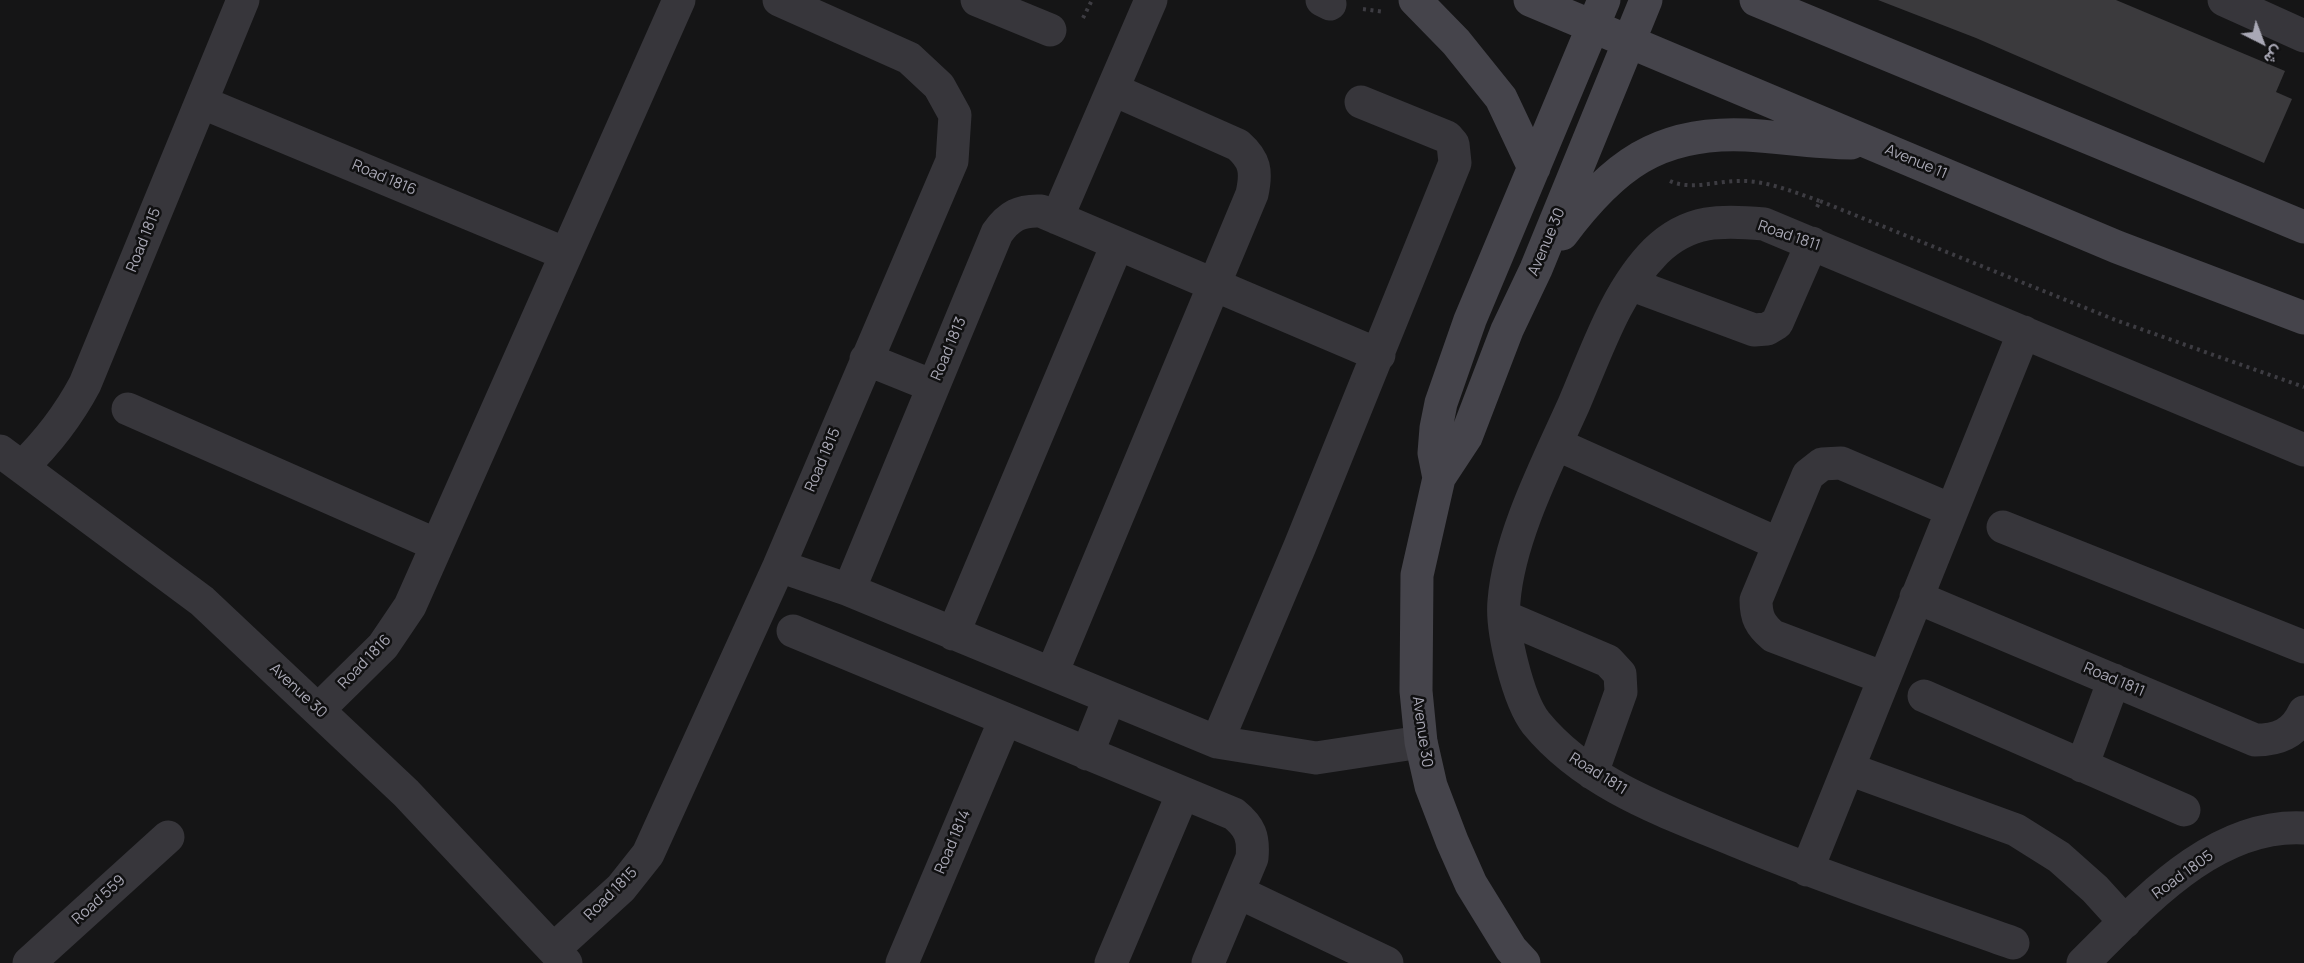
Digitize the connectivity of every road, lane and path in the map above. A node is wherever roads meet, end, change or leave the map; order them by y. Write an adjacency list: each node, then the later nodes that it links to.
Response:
1 (243, 0): 18 (street, Road 1815)
2 (679, 0): 27 (street, Road 1816)
3 (977, 0): 13 (street)
4 (1151, 0): 17 (street)
5 (1415, 0): 21 (street)
6 (1530, 0): 12 (street, Avenue 11)
7 (1646, 0): 15 (street, Avenue 30)
8 (1756, 0): 16 (street)
9 (1812, 0): 16 (street)
10 (2224, 0): 14 (street)
11 (794, 3): 34 (street, Road 1815)
12 (1599, 13): 15 (street, Avenue 11); 21 (street, Avenue 30)
13 (1050, 30)
14 (2304, 36)
15 (1629, 42): 20 (street, Avenue 11); 28 (street, Avenue 30)
16 (1864, 45): 24 (street)
17 (1114, 90): 23 (street); 30 (street)
18 (201, 102): 27 (street, Road 1816); 40 (street, Road 1815)
19 (1361, 102): 33 (street)
20 (1870, 143): 28 (street); 31 (street, Avenue 11)
21 (1534, 168): 41 (street, Avenue 30)
22 (1820, 201): 36 (path)
23 (1057, 218): 26 (street, Road 1813); 35 (street, Road 1813)
24 (2304, 227)
25 (1812, 243): 29 (street, Road 1811); 29 (street); 32 (street, Road 1811)
26 (1117, 245): 30 (street, Road 1813); 51 (street)
27 (566, 254): 44 (street, Road 1816)
28 (1536, 269): 41 (street, Avenue 30)
29 (1630, 284): 38 (street, Road 1811)
30 (1213, 286): 33 (street, Road 1813); 53 (street)
31 (2304, 318)
32 (2024, 332): 39 (street, Road 1811); 42 (street)
33 (1379, 355): 61 (street)
34 (866, 359): 35 (street); 46 (street, Road 1815)
35 (933, 386): 47 (street, Road 1813)
36 (2304, 387)
37 (128, 409): 44 (street)
38 (1556, 444): 45 (street); 49 (street, Road 1811)
39 (2304, 450)
40 (11, 459): 58 (street, Avenue 30)
41 (1439, 478): 62 (street, Avenue 30)
42 (1951, 510): 45 (street); 48 (street)
43 (2003, 527): 52 (street)
44 (437, 544): 58 (street, Road 1816)
45 (1779, 544): 54 (street)
46 (779, 566): 47 (street); 75 (street, Road 1815)
47 (849, 590): 51 (street)
48 (1916, 597): 54 (street); 55 (street, Road 1811)
49 (1505, 617): 66 (street, Road 1811); 66 (street)
50 (793, 631): 60 (street)
51 (953, 634): 53 (street)
52 (2304, 647)
53 (1052, 673): 57 (street)
54 (1884, 678): 65 (street)
55 (2114, 680): 59 (street, Road 1811); 64 (street)
56 (1924, 696): 64 (street)
57 (1109, 699): 61 (street); 63 (street)
58 (318, 710): 75 (street, Avenue 30)
59 (2304, 712)
60 (1005, 720): 63 (street); 77 (street, Road 1814)
61 (1217, 742): 62 (street)
62 (1421, 742): 81 (street, Avenue 30)
63 (1087, 754): 67 (street)
64 (2082, 766): 68 (street)
65 (1849, 769): 71 (street); 73 (street)
66 (1592, 773): 71 (street, Road 1811)
67 (1183, 793): 72 (street); 78 (street)
68 (2184, 810)
69 (2304, 828): 73 (street, Road 1805)
70 (168, 837): 76 (street, Road 559)
71 (1807, 870): 74 (street, Road 1811)
72 (1238, 892): 79 (street); 80 (street)
73 (2125, 922): 82 (street, Road 1805)
74 (2013, 943)
75 (560, 956)
76 (29, 963)
77 (902, 963)
78 (1111, 963)
79 (1208, 963)
80 (1387, 963)
81 (1524, 963)
82 (2083, 963)

